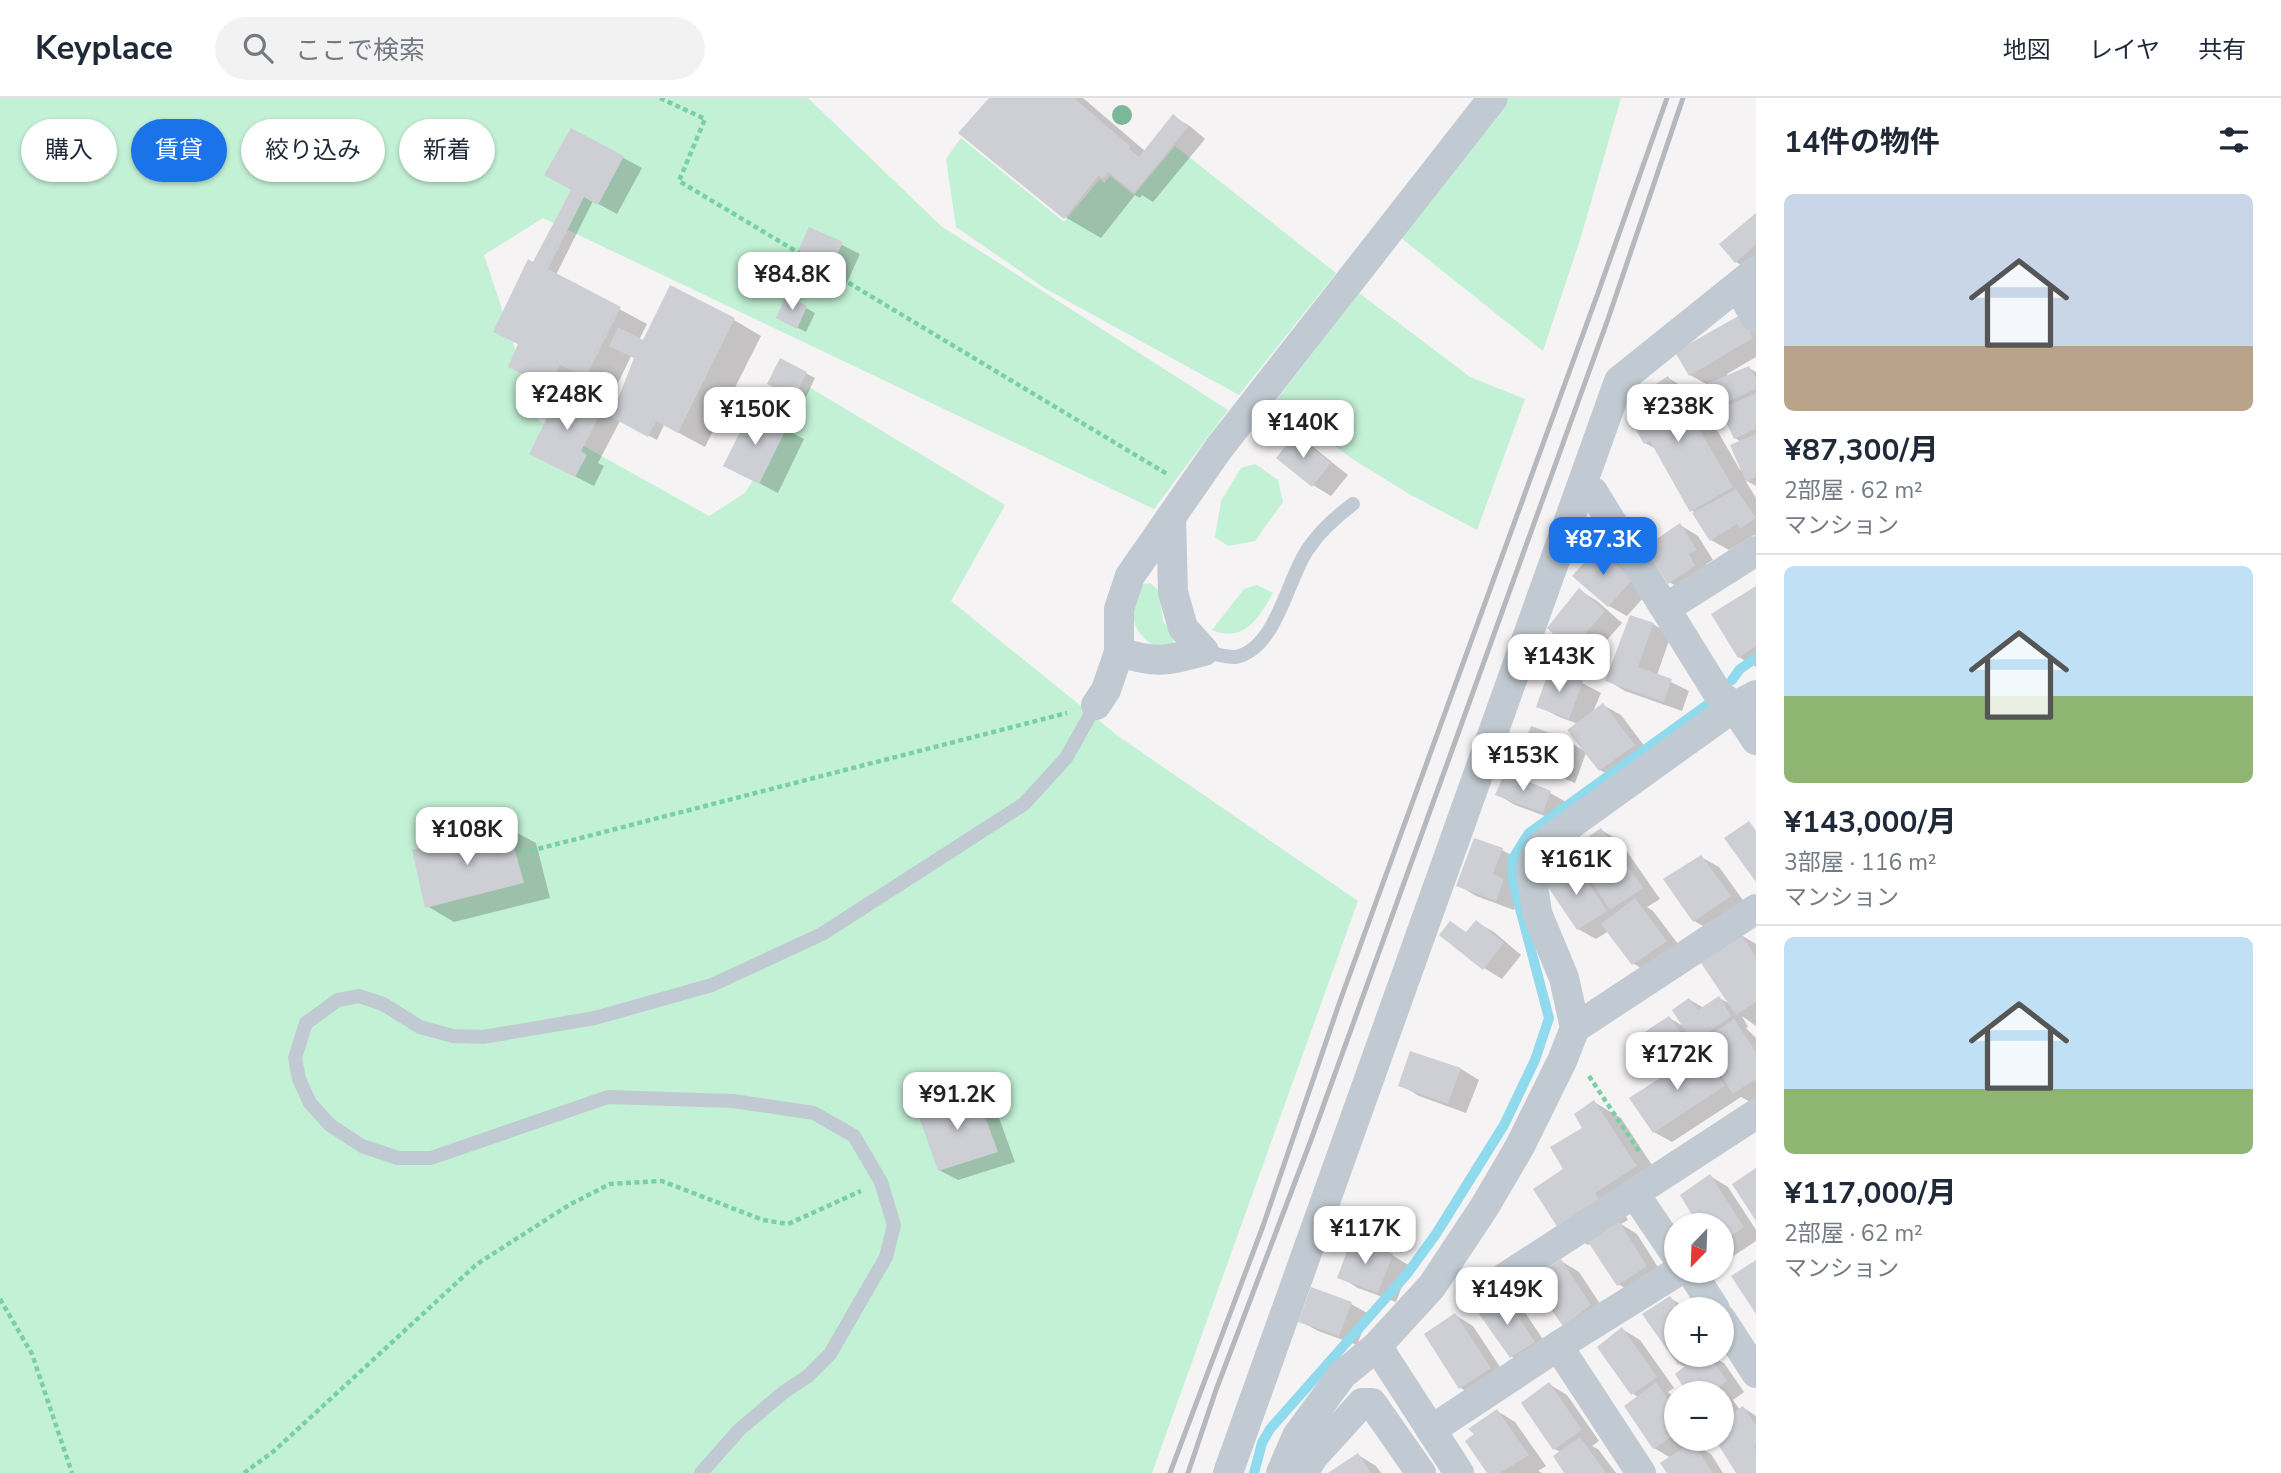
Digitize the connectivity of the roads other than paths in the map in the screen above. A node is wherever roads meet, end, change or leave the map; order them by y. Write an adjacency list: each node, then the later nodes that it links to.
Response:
1 (1493, 98): 6 (street)
2 (1747, 279): 3 (street); 4 (street)
3 (1756, 318)
4 (1582, 487): 8 (street); 27 (street)
5 (1353, 504): 9 (lane)
6 (1171, 517): 9 (street); 10 (street)
7 (1756, 551): 8 (street)
8 (1666, 608): 11 (street)
9 (1204, 651): 10 (street)
10 (1119, 652): 12 (street)
11 (1745, 701): 13 (street); 15 (street)
12 (1096, 705): 26 (lane)
13 (1756, 740)
14 (1756, 909): 15 (street)
15 (1575, 1028): 22 (street)
16 (1756, 1114): 17 (street)
17 (1646, 1185): 18 (street); 20 (street)
18 (1664, 1227)
19 (1664, 1281): 23 (street)
20 (1478, 1296)
21 (1734, 1339): 24 (street)
22 (1377, 1346): 25 (street); 28 (street)
23 (1558, 1346): 25 (street); 32 (street)
24 (1756, 1373)
25 (1431, 1430): 31 (street)
26 (701, 1473)
27 (1228, 1473)
28 (1281, 1473)
29 (1303, 1473): 30 (street)
30 (1421, 1473)
31 (1459, 1473)
32 (1641, 1473)

